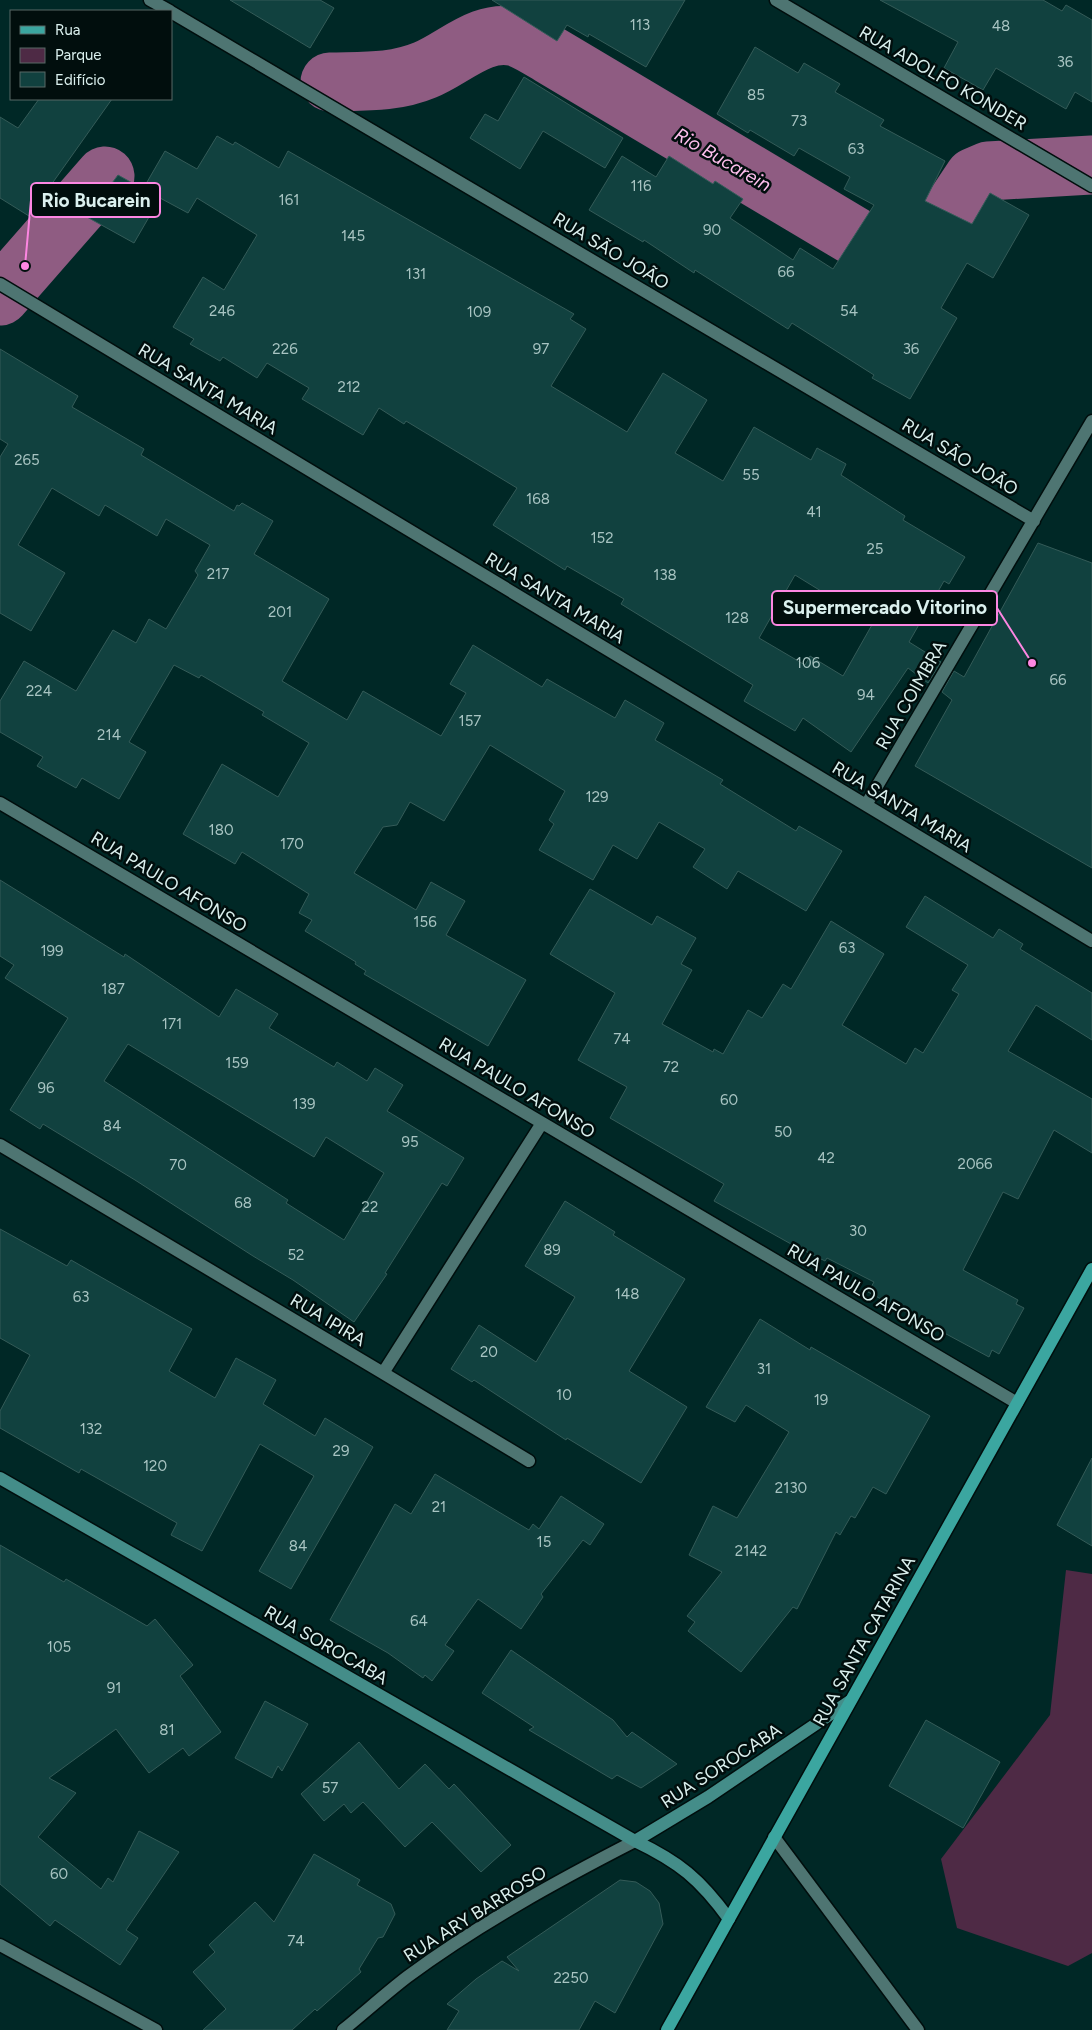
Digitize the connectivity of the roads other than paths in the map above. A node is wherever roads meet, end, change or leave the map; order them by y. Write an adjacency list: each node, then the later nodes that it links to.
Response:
1 (150, 0): 3 (street, RUA SÃO JOÃO)
2 (776, 0): 5 (street, RUA ADOLFO KONDER)
3 (167, 10)
4 (172, 13): 8 (street, RUA SÃO JOÃO)
5 (1092, 186)
6 (0, 284): 10 (street, RUA SANTA MARIA)
7 (1092, 421): 8 (street, RUA COIMBRA)
8 (1034, 521): 10 (street, RUA COIMBRA)
9 (0, 802): 12 (street, RUA PAULO AFONSO)
10 (866, 805): 11 (street, RUA SANTA MARIA)
11 (1092, 941)
12 (542, 1123): 15 (street); 16 (street, RUA PAULO AFONSO)
13 (0, 1145): 15 (street, RUA IPIRA)
14 (1092, 1269): 16 (main road, RUA SANTA CATARINA)
15 (383, 1373): 17 (street, RUA IPIRA)
16 (1017, 1403): 19 (main road, RUA SANTA CATARINA)
17 (529, 1461)
18 (0, 1478): 21 (main road, RUA SOROCABA)
19 (850, 1701): 20 (main road, RUA SANTA CATARINA); 21 (main road, RUA SOROCABA)
20 (774, 1837): 22 (main road, RUA SANTA CATARINA); 27 (street)
21 (635, 1841): 22 (main road, RUA SOROCABA); 25 (street, RUA ARY BARROSO)
22 (728, 1919): 26 (main road, RUA SANTA CATARINA)
23 (0, 1945): 24 (street)
24 (156, 2030)
25 (343, 2030)
26 (667, 2030)
27 (918, 2030)

